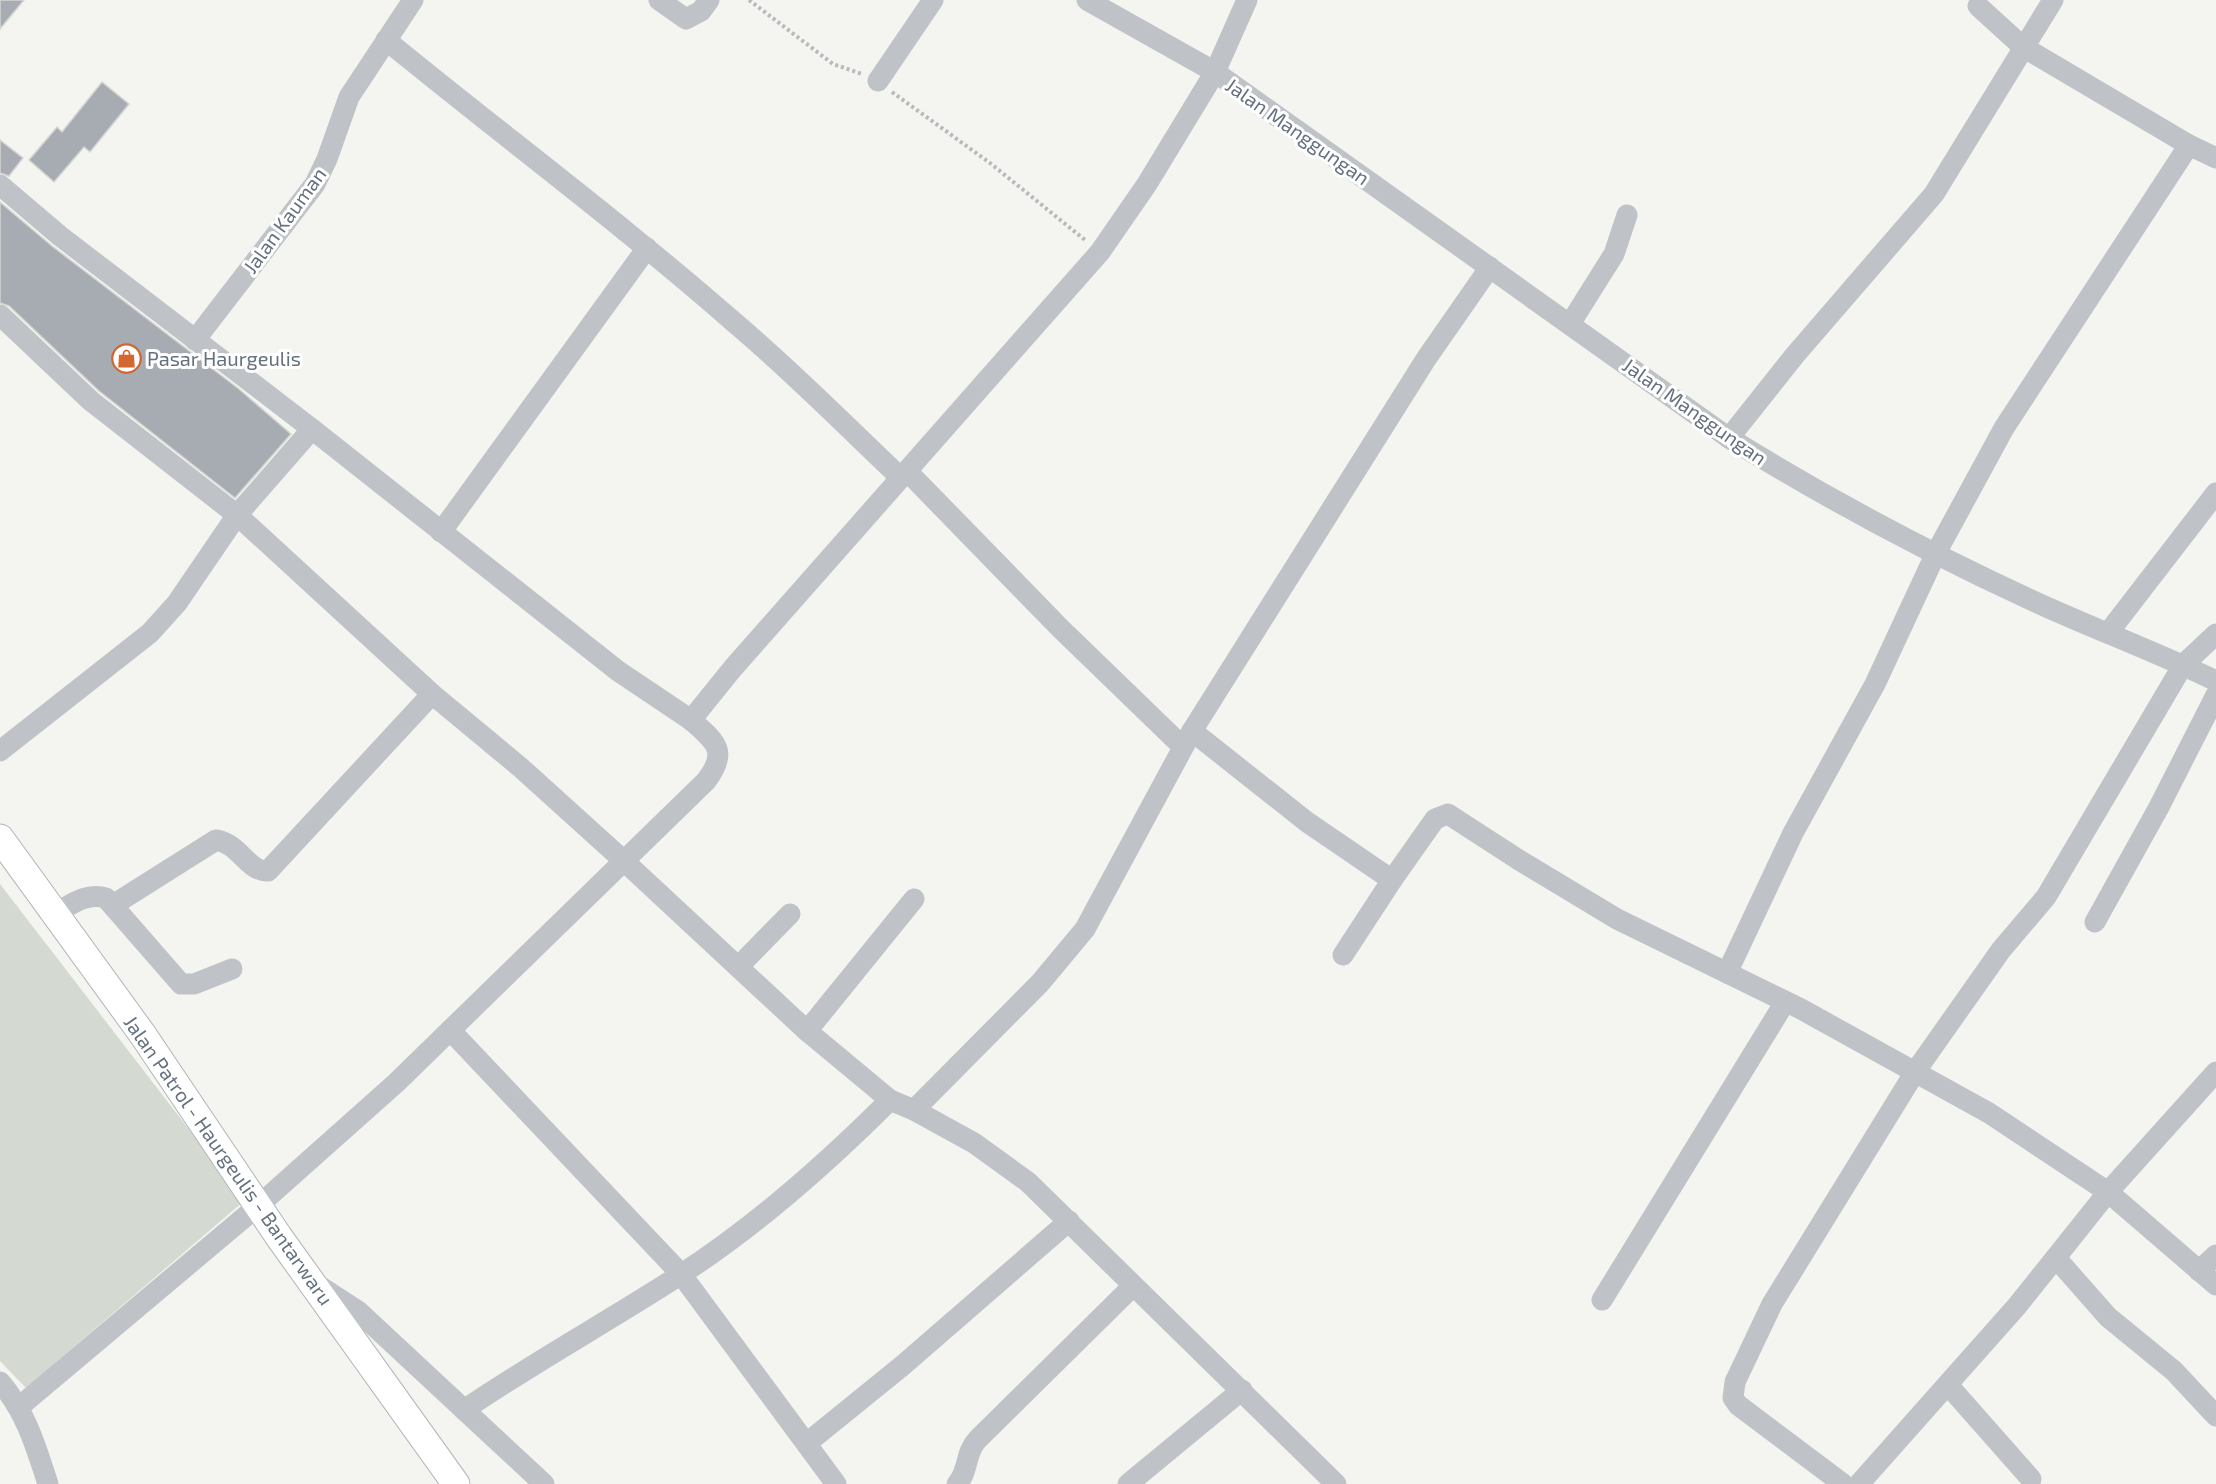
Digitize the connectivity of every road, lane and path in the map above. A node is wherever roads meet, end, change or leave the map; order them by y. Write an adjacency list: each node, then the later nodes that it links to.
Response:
1 (413, 0): 10 (street, Jalan Kauman)
2 (659, 0): 3 (street)
3 (709, 0)
4 (749, 0): 13 (path)
5 (933, 0): 13 (street)
6 (1087, 0): 12 (street, Jalan Manggungan)
7 (1247, 0): 12 (street)
8 (2053, 0): 11 (street)
9 (1978, 6): 11 (street)
10 (386, 40): 18 (street); 23 (street, Jalan Kauman)
11 (2023, 48): 14 (street); 25 (street)
12 (1215, 72): 19 (street); 20 (street, Jalan Manggungan)
13 (878, 81): 19 (path)
14 (2188, 146): 15 (street); 30 (street)
15 (2216, 158)
16 (0, 185): 23 (street)
17 (1627, 215): 22 (street)
18 (647, 248): 26 (street); 29 (street)
19 (1100, 252): 26 (street)
20 (1490, 267): 22 (street, Jalan Manggungan); 38 (street)
21 (0, 315): 28 (street)
22 (1570, 324): 25 (street, Jalan Manggungan)
23 (195, 340): 24 (street)
24 (312, 429): 28 (street); 29 (street)
25 (1729, 438): 30 (street, Jalan Manggungan)
26 (904, 475): 37 (street); 38 (street)
27 (2216, 493): 31 (street)
28 (237, 515): 35 (street); 39 (street)
29 (441, 532): 37 (street)
30 (1936, 554): 31 (street, Jalan Manggungan); 51 (street)
31 (2108, 633): 33 (street, Jalan Manggungan)
32 (2216, 634): 33 (street)
33 (2183, 665): 34 (street, Jalan Manggungan); 55 (street)
34 (2216, 681)
35 (432, 694): 41 (street); 44 (street)
36 (2216, 695): 47 (street)
37 (691, 720): 41 (street)
38 (1188, 739): 42 (street); 58 (street)
39 (0, 751)
40 (0, 838): 45 (main road, Jalan Patrol - Haurgeulis - Bantarwaru)
41 (624, 861): 49 (street); 53 (street)
42 (1392, 880): 48 (street); 51 (street)
43 (914, 899): 54 (street)
44 (113, 905): 45 (street); 50 (street)
45 (56, 913): 60 (main road, Jalan Patrol - Haurgeulis - Bantarwaru)
46 (790, 914): 49 (street)
47 (2095, 922)
48 (1343, 955)
49 (738, 967): 54 (street)
50 (232, 969)
51 (1726, 973): 52 (street)
52 (1785, 1002): 55 (street); 69 (street)
53 (450, 1030): 60 (street); 65 (street)
54 (807, 1030): 57 (street)
55 (1915, 1072): 59 (street); 84 (street)
56 (2216, 1072): 59 (street)
57 (890, 1100): 58 (street); 65 (street)
58 (914, 1110): 61 (street)
59 (2108, 1192): 63 (street); 64 (street)
60 (259, 1205): 66 (main road, Jalan Patrol - Haurgeulis - Bantarwaru); 72 (street)
61 (1069, 1221): 68 (street); 75 (street)
62 (2216, 1255): 64 (street)
63 (2056, 1258): 70 (street); 74 (street)
64 (2199, 1271): 67 (street)
65 (681, 1274): 73 (street); 75 (street)
66 (310, 1279): 73 (street); 78 (main road, Jalan Patrol - Haurgeulis - Bantarwaru)
67 (2216, 1285)
68 (1133, 1286): 71 (street); 81 (street)
69 (1602, 1300)
70 (1948, 1385): 76 (street); 85 (street)
71 (1242, 1390): 82 (street); 83 (street)
72 (7, 1395): 77 (street)
73 (464, 1410): 79 (street)
74 (2216, 1416)
75 (807, 1443): 80 (street)
76 (2031, 1479)
77 (48, 1484)
78 (456, 1484)
79 (544, 1484)
80 (836, 1484)
81 (957, 1484)
82 (1128, 1484)
83 (1336, 1484)
84 (1843, 1484)
85 (1859, 1484)

